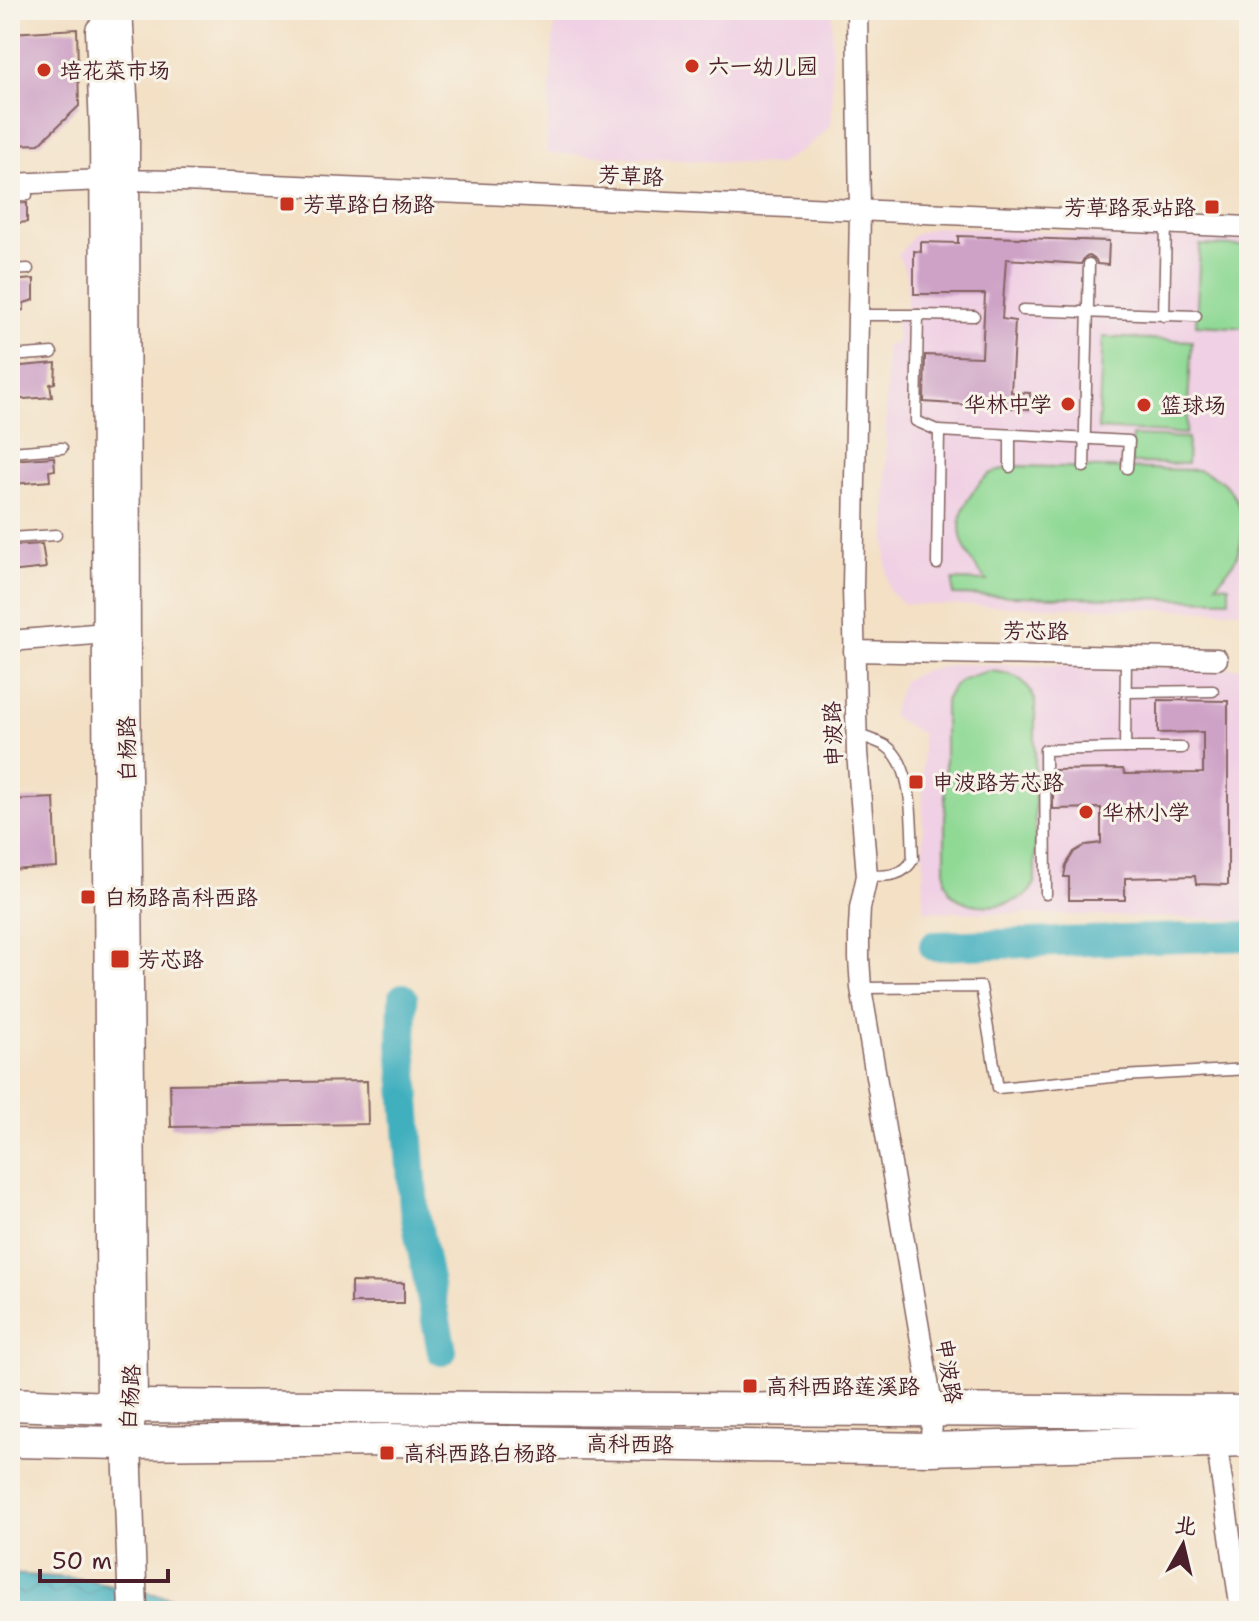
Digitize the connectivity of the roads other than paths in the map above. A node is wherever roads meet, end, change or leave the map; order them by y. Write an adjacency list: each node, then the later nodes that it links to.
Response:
1 (100, 10): 4 (main road, 白杨路)
2 (118, 10): 4 (main road, 白杨路)
3 (857, 10): 7 (street, 申波路)
4 (114, 180): 5 (street, 芳草路); 7 (street, 芳草路); 33 (main road, 白杨路)
5 (18, 190): 6 (lane)
6 (10, 196)
7 (860, 211): 8 (street, 芳草路); 15 (street, 申波路)
8 (1166, 222): 9 (street, 芳草路); 18 (lane)
9 (1249, 227)
10 (1089, 264): 14 (lane)
11 (28, 269): 12 (lane)
12 (10, 270)
13 (1023, 310): 14 (lane)
14 (1088, 314): 18 (lane); 24 (lane)
15 (858, 315): 16 (lane); 35 (street, 申波路)
16 (918, 315): 17 (lane); 22 (lane)
17 (974, 316)
18 (1164, 316): 19 (lane)
19 (1196, 316)
20 (52, 353): 21 (lane)
21 (10, 356)
22 (939, 431): 23 (lane); 32 (lane)
23 (1010, 435): 24 (lane); 27 (lane)
24 (1084, 439): 28 (lane); 29 (lane)
25 (62, 448): 26 (lane)
26 (10, 452)
27 (1010, 467)
28 (1084, 467)
29 (1127, 468)
30 (56, 535): 31 (lane)
31 (10, 538)
32 (937, 564)
33 (116, 633): 34 (street); 48 (main road, 白杨路)
34 (10, 641)
35 (854, 651): 36 (street, 芳芯路); 40 (street, 申波路)
36 (1126, 657): 37 (street, 芳芯路); 39 (lane)
37 (1217, 659)
38 (1213, 691): 39 (lane)
39 (1126, 692): 41 (lane)
40 (857, 734): 43 (street, 申波路); 43 (lane)
41 (1125, 748): 42 (lane); 44 (lane)
42 (1182, 748)
43 (867, 876): 45 (street, 申波路)
44 (1046, 894)
45 (861, 988): 46 (lane); 49 (street, 申波路)
46 (1249, 1069)
47 (10, 1404): 48 (main road, 高科西路)
48 (122, 1407): 49 (main road, 高科西路); 54 (main road, 白杨路)
49 (933, 1411): 50 (main road, 高科西路); 55 (street, 申波路)
50 (1249, 1412)
51 (1216, 1440): 52 (main road, 高科西路); 55 (main road, 高科西路); 57 (street)
52 (1249, 1440)
53 (10, 1441): 54 (main road, 高科西路)
54 (127, 1443): 55 (main road, 高科西路); 56 (main road)
55 (930, 1449)
56 (133, 1611)
57 (1241, 1611)

